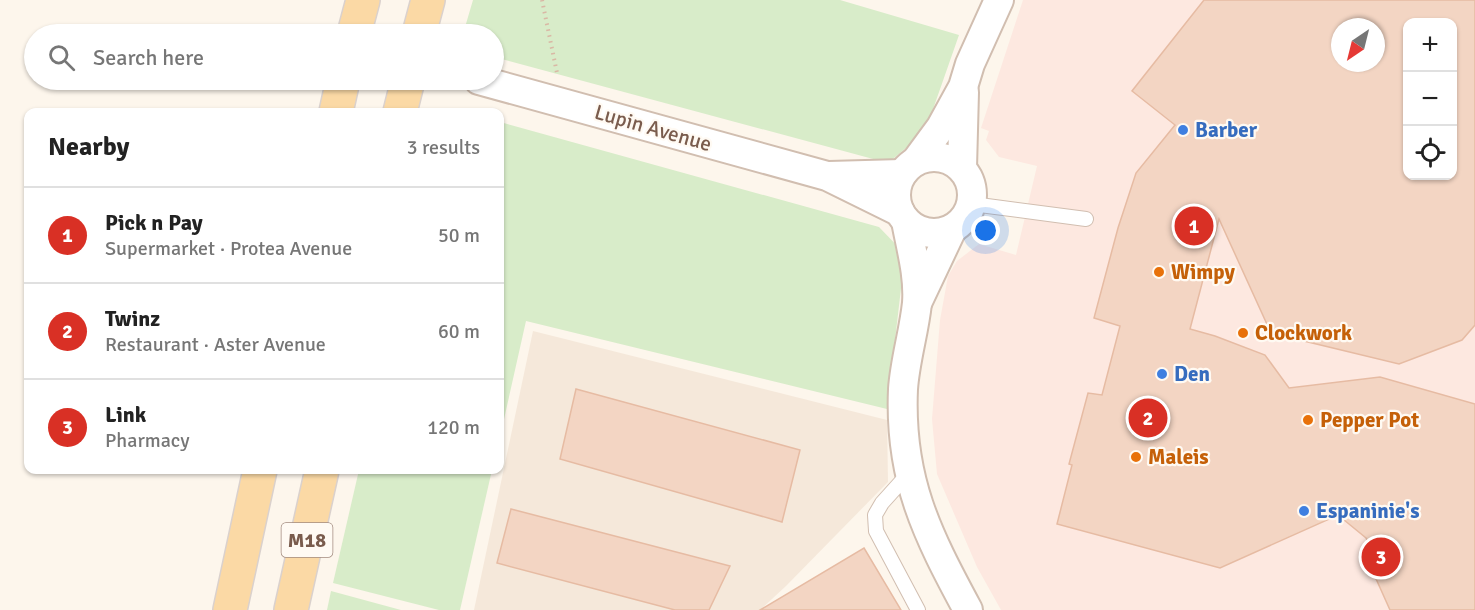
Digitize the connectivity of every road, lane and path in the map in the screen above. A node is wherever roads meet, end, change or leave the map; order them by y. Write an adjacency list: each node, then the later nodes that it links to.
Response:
1 (363, 0): 5 (main road)
2 (428, 0): 6 (main road)
3 (542, 0): 11 (path)
4 (999, 0): 8 (street)
5 (357, 24)
6 (422, 24)
7 (504, 87): 11 (street, Lupin Avenue)
8 (963, 87): 14 (street); 15 (street)
9 (341, 90): 12 (main road)
10 (406, 90): 13 (main road)
11 (563, 103): 16 (street, Lupin Avenue)
12 (337, 108)
13 (401, 108)
14 (909, 167): 15 (street); 16 (street, Lupin Avenue); 18 (street)
15 (962, 168): 17 (street)
16 (827, 176): 18 (street, Lupin Avenue)
17 (972, 204): 19 (lane); 20 (street)
18 (903, 217): 20 (street); 21 (street)
19 (1086, 219)
20 (952, 229): 21 (street)
21 (917, 303): 22 (street)
22 (909, 473): 27 (lane); 28 (street)
23 (259, 474): 25 (main road)
24 (321, 474): 26 (main road, M18)
25 (230, 610)
26 (291, 610)
27 (918, 610)
28 (968, 610)

